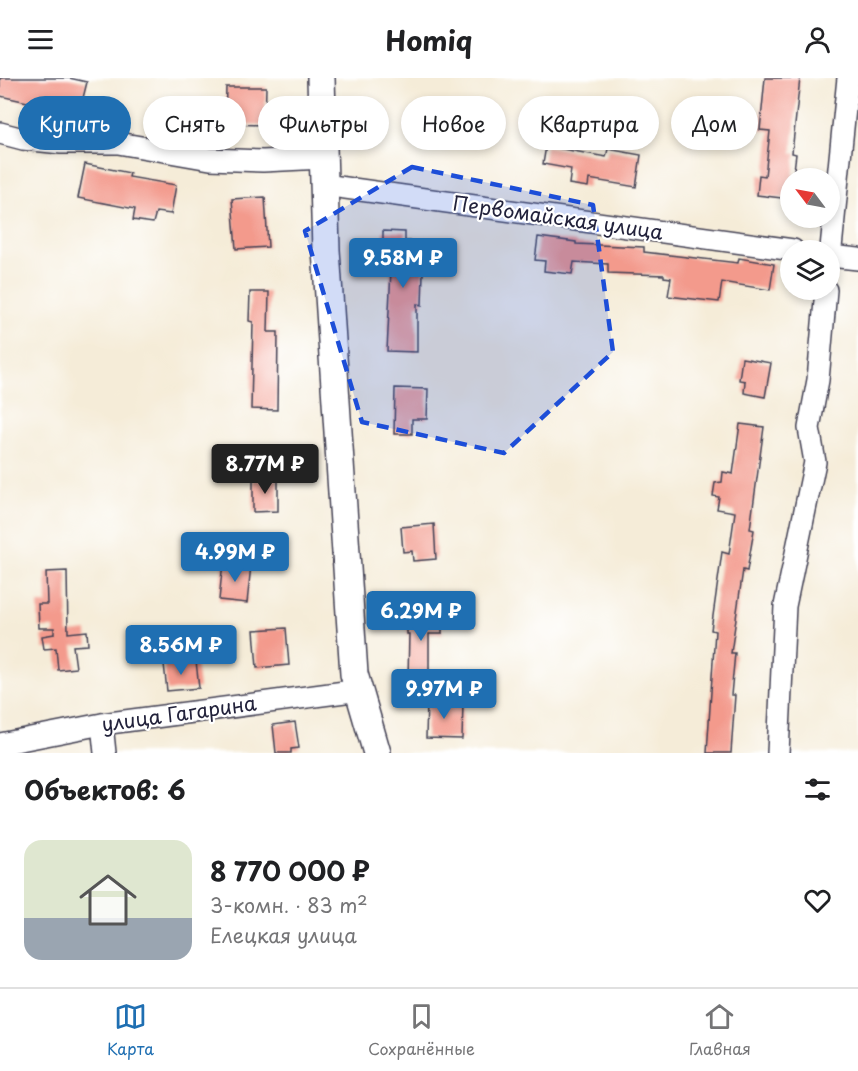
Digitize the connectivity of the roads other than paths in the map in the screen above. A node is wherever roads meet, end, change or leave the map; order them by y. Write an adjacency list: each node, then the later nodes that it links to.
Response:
1 (321, 78): 4 (main road)
2 (848, 78): 6 (street)
3 (0, 133): 4 (street)
4 (323, 158): 5 (main road)
5 (324, 185): 7 (street, Первомайская улица); 11 (main road)
6 (832, 240)
7 (780, 248)
8 (840, 257): 9 (street)
9 (858, 259)
10 (825, 300): 16 (street)
11 (360, 690): 12 (street, улица Гагарина); 15 (main road)
12 (102, 724): 13 (street, улица Гагарина); 14 (street)
13 (0, 744)
14 (105, 753)
15 (377, 753)
16 (778, 753)

